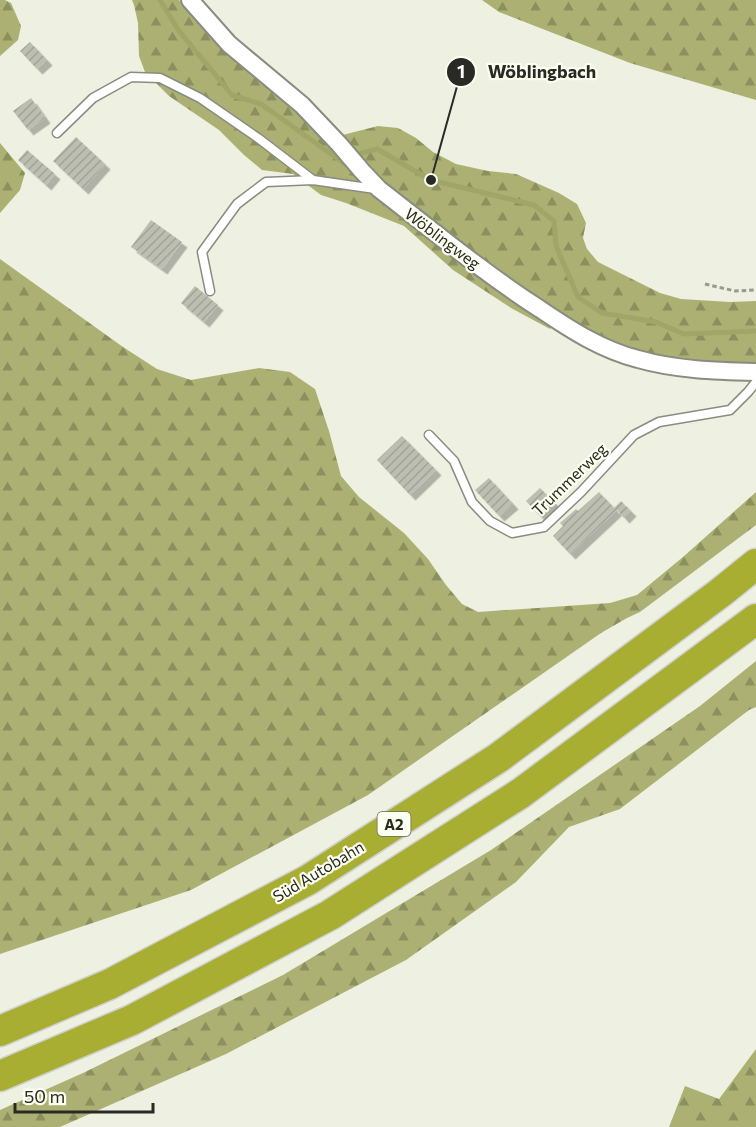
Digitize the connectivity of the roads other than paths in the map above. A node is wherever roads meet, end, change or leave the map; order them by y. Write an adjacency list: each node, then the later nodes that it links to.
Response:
1 (190, 0): 4 (street, Wöblingweg)
2 (57, 133): 3 (lane)
3 (313, 180): 4 (lane); 5 (lane)
4 (379, 189): 6 (street, Wöblingweg)
5 (210, 291)
6 (756, 372)
7 (756, 382): 8 (lane, Trummerweg)
8 (429, 435)
9 (756, 564): 11 (highway, Süd Autobahn / A2)
10 (756, 619): 12 (highway, A2)
11 (0, 1031)
12 (0, 1077)

